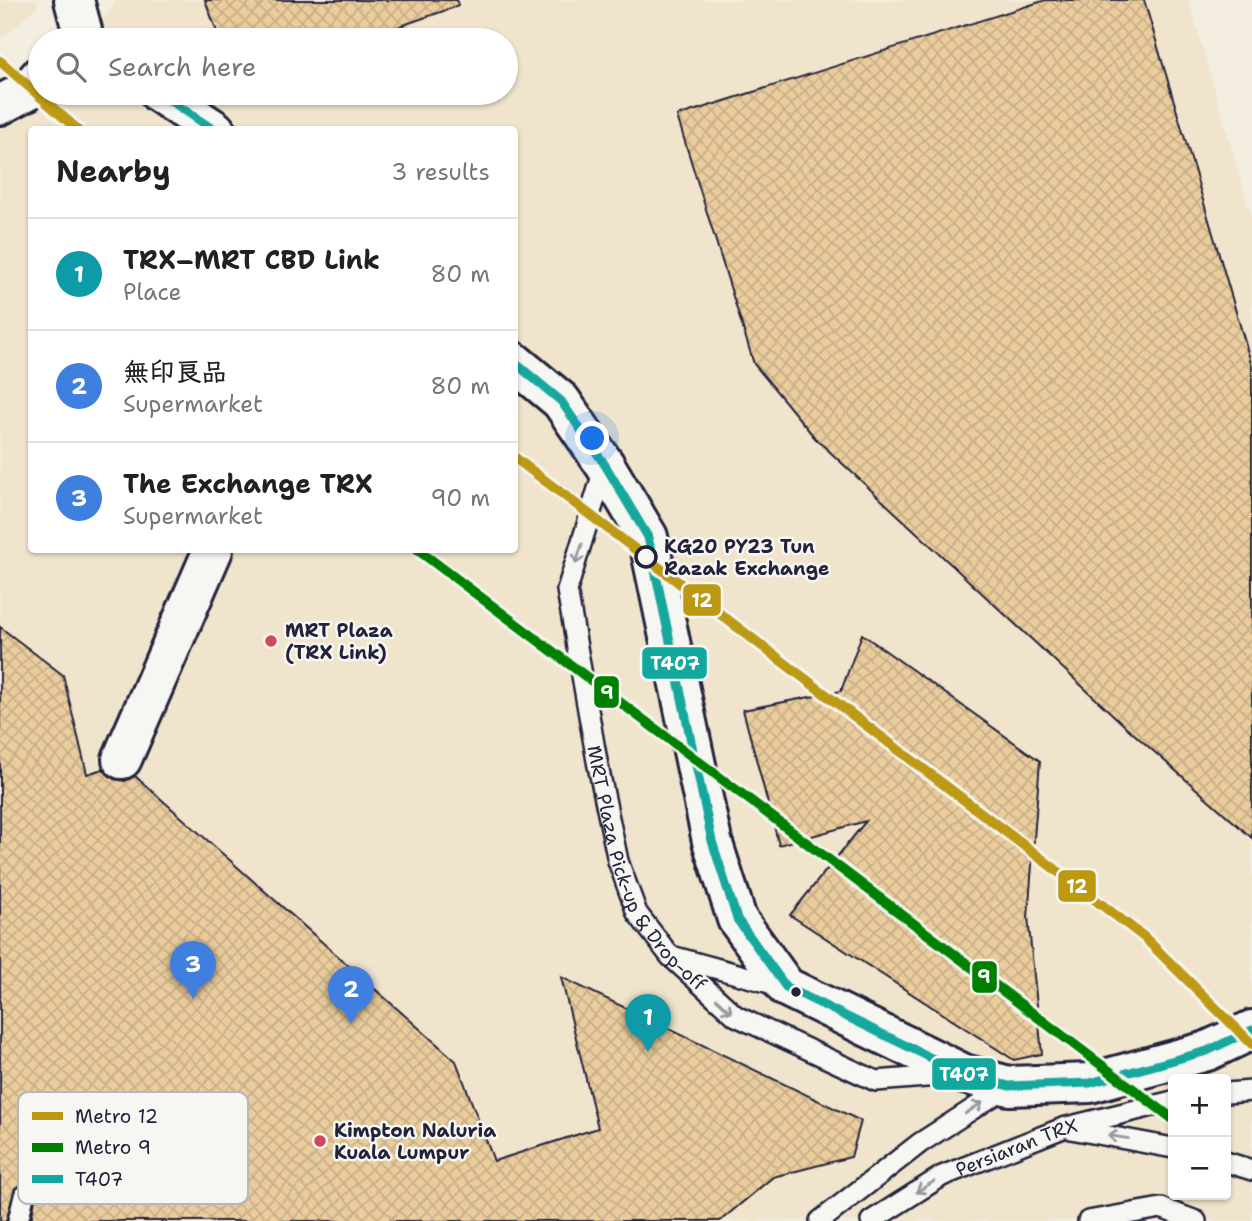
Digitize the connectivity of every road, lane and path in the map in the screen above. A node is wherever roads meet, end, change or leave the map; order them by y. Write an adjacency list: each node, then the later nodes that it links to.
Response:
1 (28, 90): 2 (street)
2 (0, 105)
3 (177, 105): 4 (street)
4 (209, 126)
5 (518, 365): 6 (street)
6 (606, 465): 9 (lane, MRT Plaza Pick-up & Drop-off, one-way to 9); 10 (street)
7 (212, 553): 8 (street)
8 (122, 759)
9 (670, 956): 10 (lane); 12 (lane, MRT Plaza Pick-up & Drop-off, one-way to 12)
10 (786, 988): 12 (street)
11 (1252, 1030): 13 (street)
12 (964, 1074): 13 (street)
13 (1009, 1086): 21 (lane, one-way to 13)
14 (1252, 1091): 15 (lane)
15 (1231, 1093)
16 (1168, 1102): 17 (lane, Persiaran TRX)
17 (1063, 1128): 18 (lane, one-way to 17); 22 (lane, Persiaran TRX, one-way to 22)
18 (1168, 1146)
19 (1231, 1164): 20 (lane)
20 (1252, 1170)
21 (820, 1221)
22 (871, 1221)
23 (1088, 1221): 24 (lane)
24 (1196, 1221)

